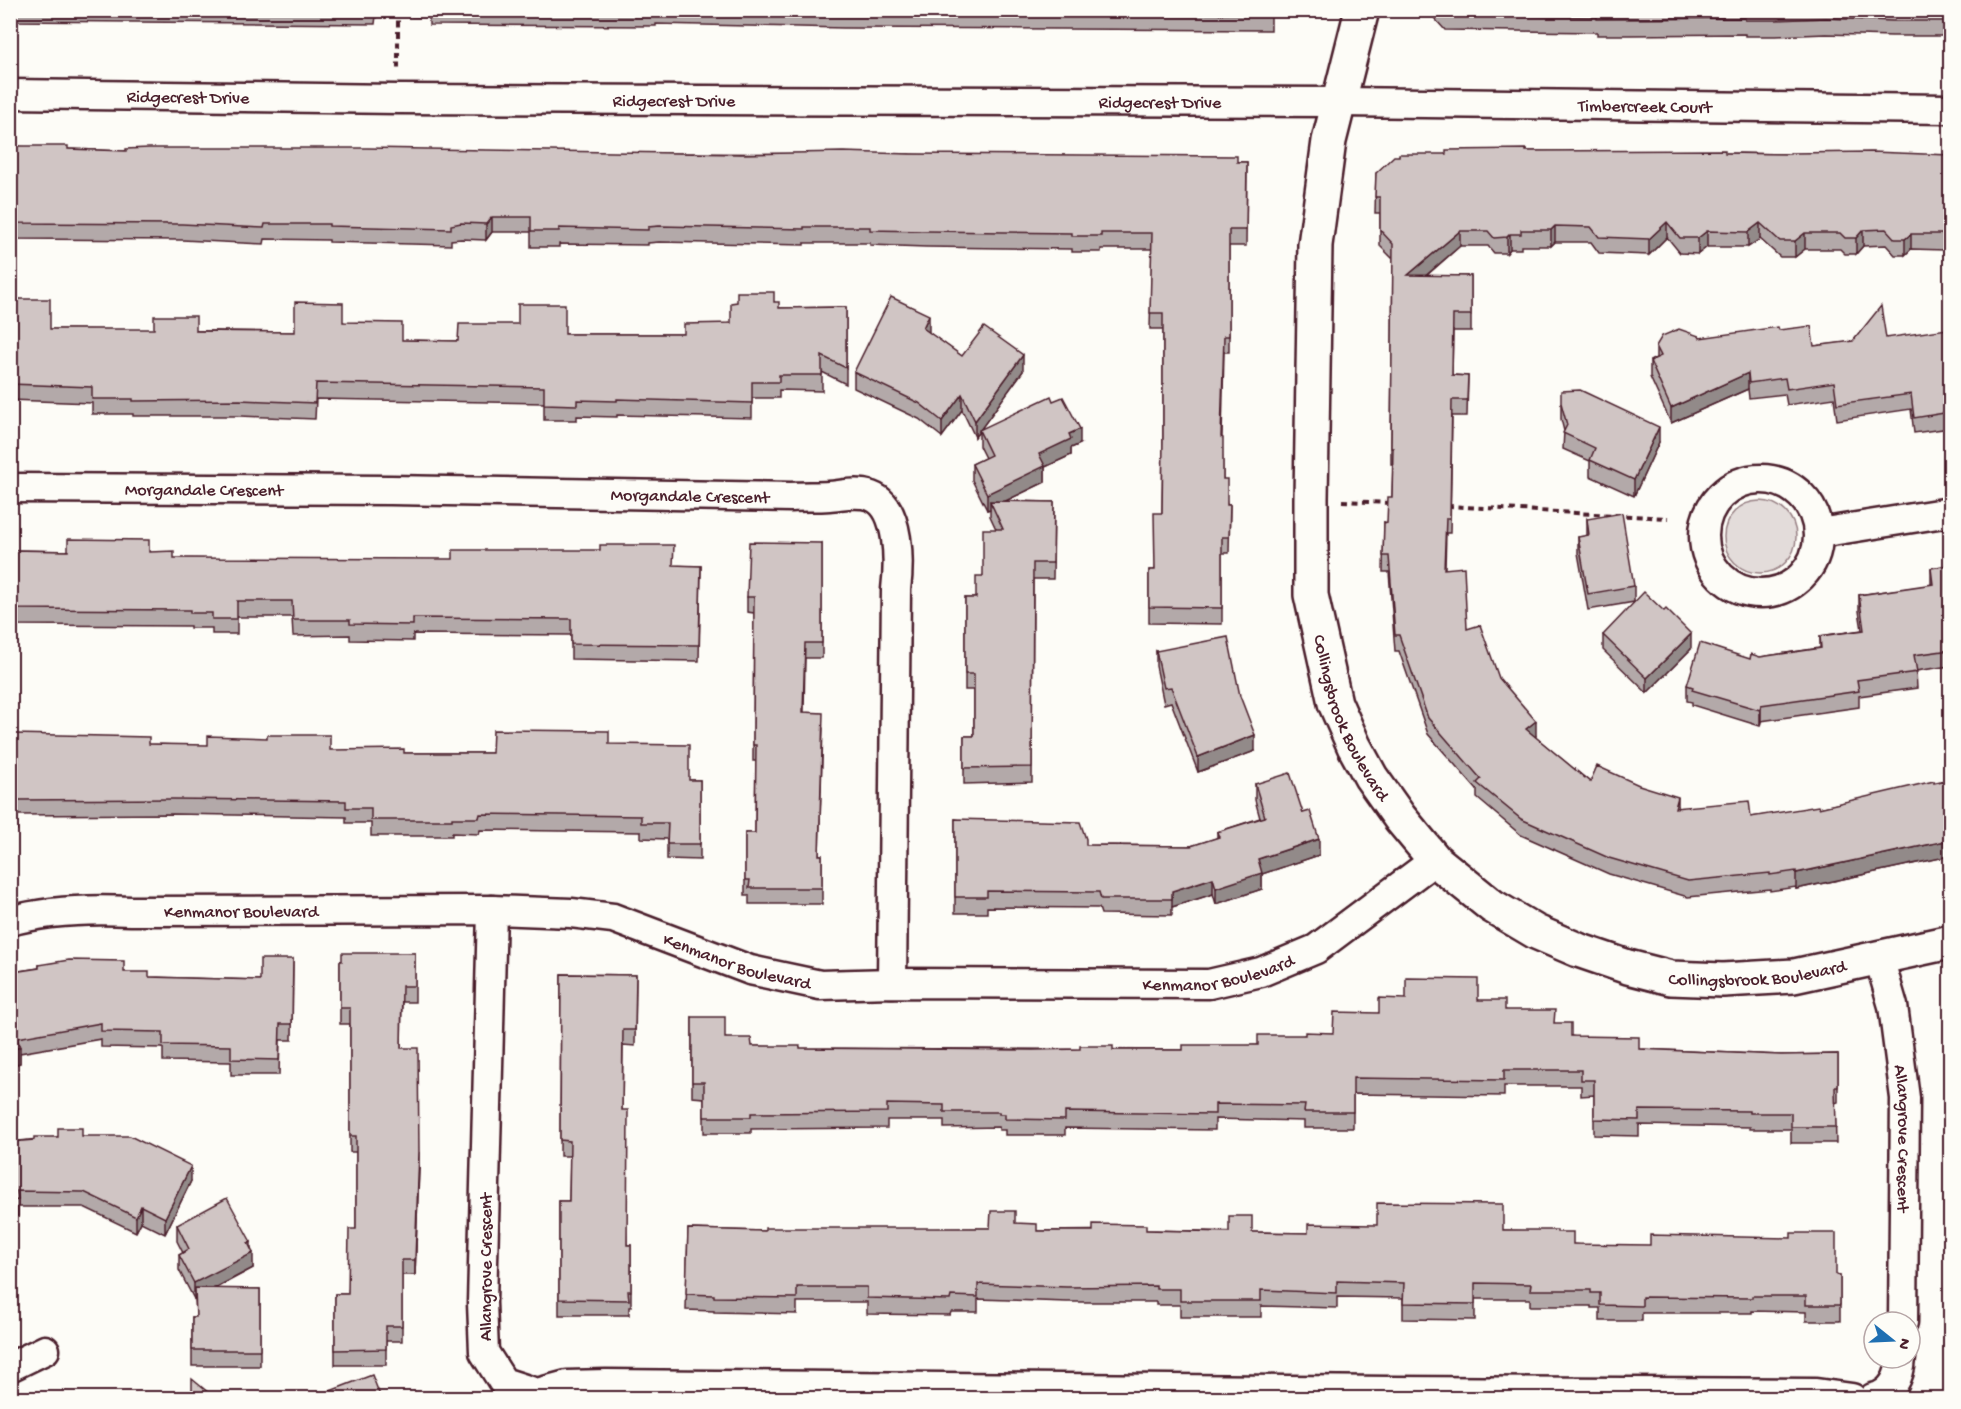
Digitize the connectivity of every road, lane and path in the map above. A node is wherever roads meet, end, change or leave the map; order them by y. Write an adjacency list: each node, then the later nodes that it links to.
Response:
1 (398, 10): 4 (path)
2 (1362, 10): 5 (street, Collingsbrook Boulevard)
3 (10, 94): 4 (street, Ridgecrest Drive)
4 (398, 99): 5 (street, Ridgecrest Drive)
5 (1340, 102): 6 (street, Timbercreek Court); 8 (street, Collingsbrook Boulevard)
6 (1950, 109)
7 (10, 488): 19 (street, Morgandale Crescent)
8 (1311, 499): 9 (path); 14 (street, Collingsbrook Boulevard)
9 (1399, 504)
10 (1446, 506): 12 (path)
11 (1950, 512): 13 (street)
12 (1668, 519)
13 (1818, 533): 13 (street)
14 (1435, 860): 18 (street, Collingsbrook Boulevard); 19 (street, Kenmanor Boulevard)
15 (492, 910): 16 (street, Kenmanor Boulevard); 19 (street, Kenmanor Boulevard); 24 (street, Allangrove Crescent)
16 (10, 921)
17 (1950, 942): 18 (street, Collingsbrook Boulevard)
18 (1879, 958): 20 (street, Allangrove Crescent)
19 (892, 983)
20 (1904, 1310)
21 (45, 1350): 22 (street)
22 (10, 1367)
23 (1899, 1370): 25 (street)
24 (1852, 1398)
25 (1873, 1398)

